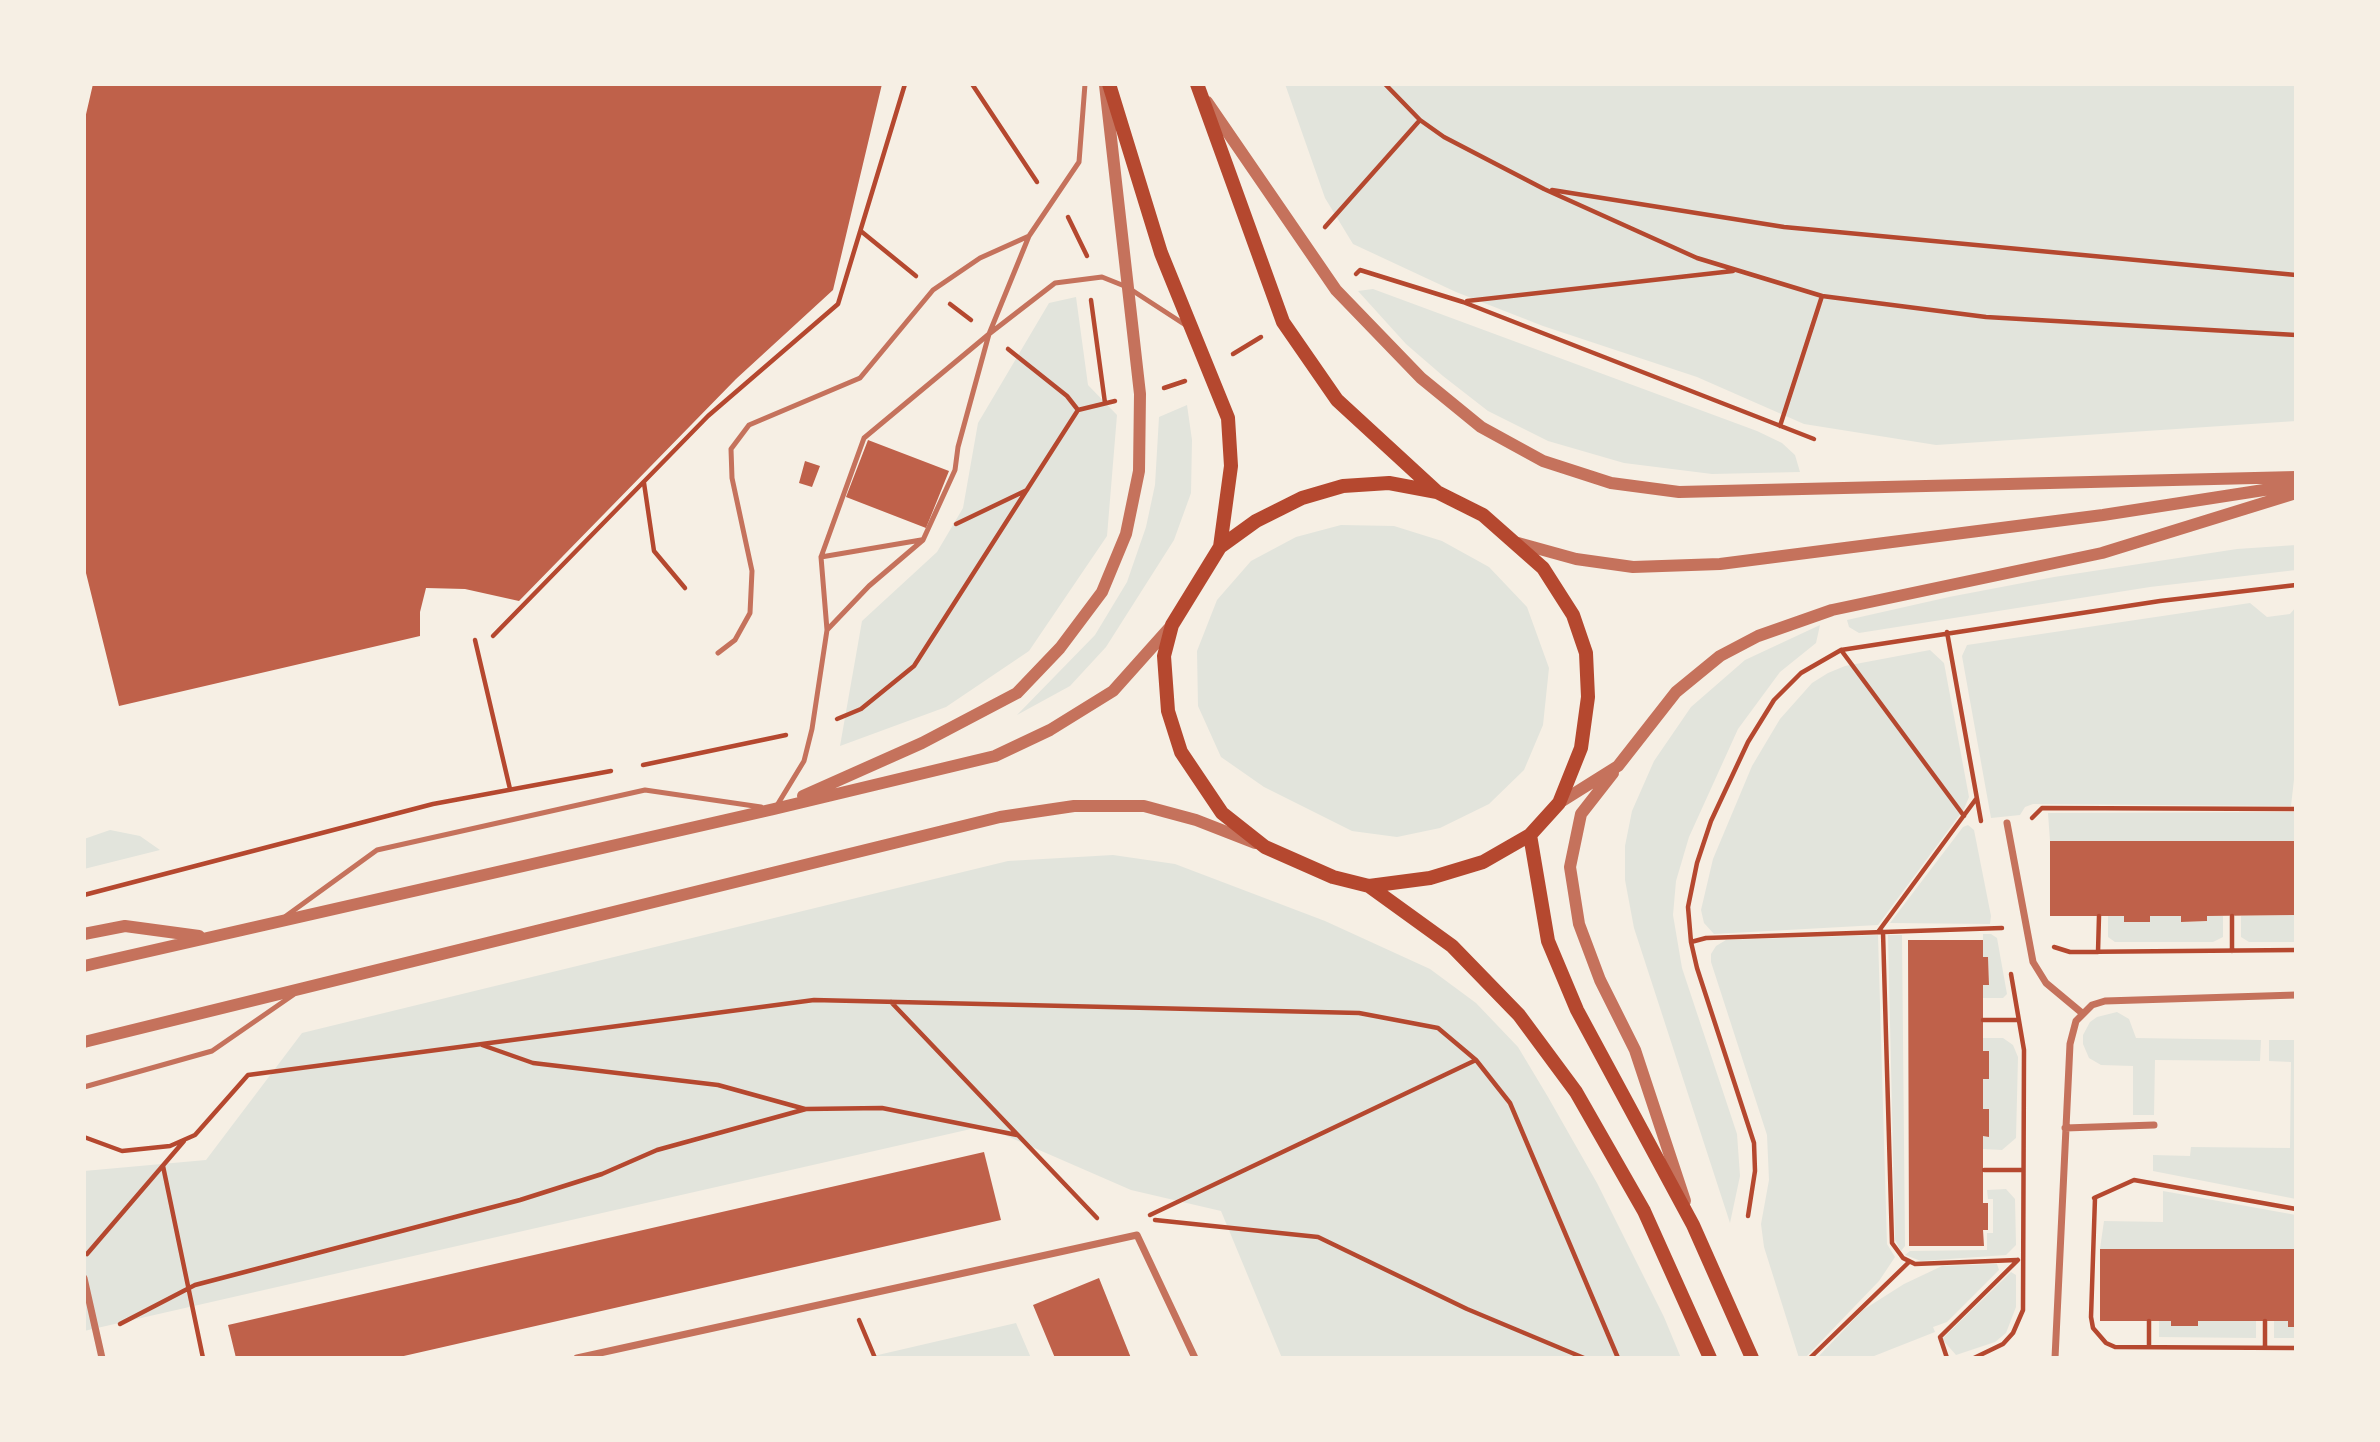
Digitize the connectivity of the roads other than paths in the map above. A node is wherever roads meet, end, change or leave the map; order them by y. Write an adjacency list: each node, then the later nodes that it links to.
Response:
1 (1085, 84): 4 (lane)
2 (1107, 84): 5 (street); 6 (main road)
3 (1197, 86): 8 (street); 10 (main road)
4 (1029, 236): 7 (lane); 18 (lane)
5 (1127, 287): 6 (lane); 7 (lane); 21 (street)
6 (1194, 331): 14 (main road)
7 (989, 334): 12 (lane); 15 (lane)
8 (2296, 477)
9 (2296, 485): 13 (street)
10 (1437, 492): 13 (main road); 14 (main road)
11 (2296, 493): 19 (street)
12 (923, 540): 15 (lane); 17 (lane)
13 (1518, 543): 20 (main road)
14 (1220, 547): 16 (main road)
15 (821, 557): 17 (lane)
16 (1172, 625): 21 (street); 24 (main road)
17 (827, 630): 21 (lane)
18 (718, 653)
19 (1618, 766): 20 (street); 37 (street)
20 (1559, 803): 23 (main road)
21 (774, 809): 26 (street); 26 (lane)
22 (2007, 823): 32 (street)
23 (1530, 835): 25 (main road); 37 (main road)
24 (1265, 847): 25 (main road); 30 (street)
25 (1369, 886): 42 (main road)
26 (278, 922): 28 (street)
27 (84, 934): 28 (street)
28 (210, 937): 29 (street)
29 (84, 966)
30 (305, 987): 33 (street); 34 (lane)
31 (2296, 995): 32 (street)
32 (2082, 1013): 36 (street)
33 (84, 1042)
34 (84, 1087)
35 (2154, 1125): 36 (street)
36 (2066, 1128): 44 (street)
37 (1692, 1224): 43 (main road)
38 (84, 1278): 39 (street)
39 (102, 1358)
40 (578, 1358): 41 (street)
41 (1195, 1358)
42 (1710, 1358)
43 (1752, 1358)
44 (2055, 1358)

